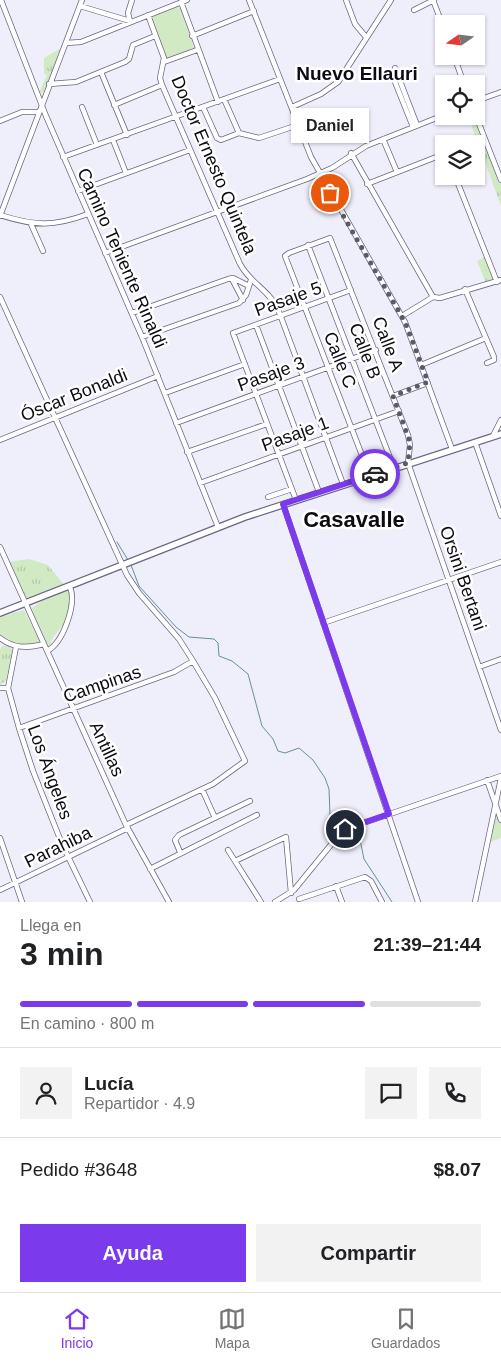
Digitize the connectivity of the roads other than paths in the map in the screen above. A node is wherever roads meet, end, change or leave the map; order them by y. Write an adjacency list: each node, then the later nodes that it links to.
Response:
1 (1, 0): 15 (street, Camino Teniente Rinaldi)
2 (82, 0): 11 (street)
3 (132, 0): 19 (street)
4 (169, 0): 12 (street)
5 (188, 0): 10 (street)
6 (249, 0): 14 (street)
7 (346, 0): 22 (street)
8 (391, 0): 22 (street)
9 (433, 0): 13 (street); 18 (street)
10 (181, 2): 12 (street); 21 (street)
11 (80, 6): 19 (street); 23 (street)
12 (171, 6): 17 (street)
13 (414, 10)
14 (254, 11): 21 (street); 28 (street)
15 (6, 12): 16 (street); 35 (street, Camino Teniente Rinaldi)
16 (0, 15)
17 (148, 15): 19 (street); 20 (street, Doctor Ernesto Quintela)
18 (439, 15)
19 (130, 21): 23 (street)
20 (156, 36): 25 (street, Doctor Ernesto Quintela); 27 (street)
21 (192, 36): 24 (street)
22 (366, 37): 38 (street)
23 (66, 42): 29 (street)
24 (197, 50): 25 (street); 34 (street)
25 (164, 62): 30 (street, Doctor Ernesto Quintela)
26 (393, 70): 46 (street)
27 (101, 72): 29 (street); 36 (street)
28 (280, 79): 33 (street); 38 (street)
29 (49, 84): 35 (street)
30 (162, 85): 36 (street); 41 (street, Doctor Ernesto Quintela)
31 (501, 92): 32 (street)
32 (485, 98)
33 (224, 99): 34 (street); 47 (street)
34 (218, 102): 37 (street)
35 (42, 105): 40 (street); 54 (street, Camino Teniente Rinaldi)
36 (114, 105): 48 (street)
37 (203, 107): 41 (street); 47 (street)
38 (292, 107): 44 (street)
39 (82, 108): 51 (street)
40 (39, 112): 43 (street); 65 (street)
41 (176, 117): 48 (street); 52 (street, Doctor Ernesto Quintela)
42 (435, 118): 46 (street)
43 (0, 121)
44 (298, 125): 47 (street); 58 (street)
45 (480, 125): 59 (street)
46 (415, 126): 49 (street)
47 (239, 133)
48 (127, 135): 50 (street)
49 (383, 139): 53 (street); 56 (street)
50 (113, 140): 51 (street); 57 (street)
51 (97, 145): 54 (street)
52 (190, 150): 57 (street); 63 (street, Doctor Ernesto Quintela)
53 (351, 153): 58 (street); 60 (street)
54 (63, 157): 62 (street, Camino Teniente Rinaldi)
55 (435, 157): 56 (street)
56 (397, 172): 60 (street)
57 (126, 174): 62 (street)
58 (319, 174): 63 (street); 83 (street)
59 (501, 180)
60 (367, 184): 78 (street)
61 (459, 185): 72 (street)
62 (78, 191): 64 (street, Camino Teniente Rinaldi)
63 (217, 212): 69 (street); 71 (street, Doctor Ernesto Quintela)
64 (88, 214): 66 (street); 69 (street, Camino Teniente Rinaldi)
65 (0, 215): 66 (street)
66 (32, 224): 68 (street)
67 (308, 245): 75 (street, Calle A); 77 (street, Calle B); 80 (street, Calle C)
68 (43, 251)
69 (105, 252): 81 (street, Camino Teniente Rinaldi)
70 (231, 278): 73 (street); 79 (street); 81 (street)
71 (251, 280): 73 (street); 82 (street, Doctor Ernesto Quintela)
72 (499, 281): 74 (street)
73 (249, 286): 79 (street)
74 (465, 289): 78 (street); 86 (street)
75 (351, 290): 77 (street, Pasaje 5); 87 (street, Calle A)
76 (0, 297): 101 (street)
77 (329, 298): 80 (street, Pasaje 5); 88 (street, Calle B)
78 (433, 298): 83 (street)
79 (243, 300): 85 (street)
80 (304, 307): 82 (street, Pasaje 5); 92 (street, Calle C)
81 (132, 313): 85 (street, Camino Teniente Rinaldi)
82 (280, 315): 84 (street, Pasaje 5); 94 (street, Doctor Ernesto Quintela)
83 (402, 316): 91 (street)
84 (256, 325): 90 (street, Pasaje 5); 96 (street)
85 (142, 337): 93 (street, Camino Teniente Rinaldi)
86 (486, 338): 89 (street); 91 (street)
87 (376, 350): 88 (street, Pasaje 3); 99 (street, Calle A)
88 (353, 359): 92 (street, Pasaje 3); 102 (street, Calle B)
89 (487, 363)
90 (245, 364): 97 (street); 98 (street)
91 (421, 365): 95 (street)
92 (329, 367): 94 (street, Pasaje 3); 106 (street, Calle C)
93 (158, 376): 97 (street, Camino Teniente Rinaldi); 101 (street, Óscar Bonaldi)
94 (304, 376): 96 (street, Pasaje 3); 109 (street, Doctor Ernesto Quintela)
95 (428, 382): 99 (street); 113 (street)
96 (279, 386): 98 (street, Pasaje 3); 112 (street)
97 (165, 393): 104 (street, Camino Teniente Rinaldi)
98 (256, 394): 104 (street, Pasaje 3); 105 (street)
99 (393, 396): 100 (street, Calle A)
100 (399, 411): 102 (street, Pasaje 1); 116 (street, Calle A)
101 (54, 418): 110 (street, Óscar Bonaldi); 132 (street)
102 (376, 420): 106 (street, Pasaje 1); 117 (street, Calle B)
103 (501, 420): 108 (street)
104 (176, 423): 114 (street, Camino Teniente Rinaldi)
105 (267, 424): 114 (street); 115 (street)
106 (352, 428): 109 (street, Pasaje 1); 118 (street, Calle C)
107 (501, 434): 108 (main road)
108 (493, 436): 111 (main road)
109 (327, 437): 112 (street, Pasaje 1); 120 (street, Doctor Ernesto Quintela)
110 (0, 440)
111 (475, 442): 113 (main road); 126 (street)
112 (302, 446): 115 (street, Pasaje 1); 122 (street)
113 (452, 449): 116 (main road)
114 (187, 452): 119 (street, Camino Teniente Rinaldi)
115 (279, 454): 119 (street, Pasaje 1); 121 (street)
116 (408, 463): 117 (main road); 133 (street, Orsini Bertani)
117 (394, 468): 118 (main road)
118 (370, 476): 120 (main road)
119 (200, 483): 129 (street, Camino Teniente Rinaldi)
120 (343, 484): 122 (main road)
121 (292, 489): 123 (street); 125 (street)
122 (319, 492): 125 (main road)
123 (268, 497)
124 (501, 498): 126 (street)
125 (296, 500): 127 (main road)
126 (495, 500): 128 (street)
127 (283, 504): 129 (main road); 137 (street)
128 (501, 516)
129 (218, 527): 132 (main road)
130 (0, 547): 135 (street, Antillas)
131 (501, 562): 133 (street)
132 (122, 566): 134 (main road); 144 (street)
133 (449, 580): 137 (street); 145 (street, Orsini Bertani)
134 (70, 587): 135 (main road); 142 (street)
135 (26, 604): 136 (main road); 139 (street, Antillas)
136 (0, 613)
137 (323, 623): 156 (street)
138 (2, 640): 140 (street); 141 (street)
139 (44, 644): 141 (street); 142 (street, Antillas)
140 (0, 647)
141 (16, 647): 147 (street, Los Ángeles)
142 (47, 651): 148 (street, Antillas)
143 (501, 659): 145 (street)
144 (193, 661): 148 (street, Campinas); 153 (street, Parahiba)
145 (479, 667): 150 (street, Orsini Bertani)
146 (0, 688): 147 (street)
147 (8, 688): 149 (street, Los Ángeles)
148 (74, 709): 149 (street, Campinas); 160 (street, Antillas)
149 (19, 728): 164 (street, Los Ángeles)
150 (501, 730)
151 (501, 777): 152 (street); 155 (street)
152 (488, 780): 155 (street); 156 (street)
153 (202, 789): 158 (street); 160 (street, Parahiba)
154 (250, 801): 158 (street)
155 (495, 803): 159 (street); 181 (street)
156 (389, 814): 169 (street); 180 (street)
157 (256, 815): 163 (street)
158 (215, 818): 163 (street)
159 (501, 820)
160 (127, 827): 164 (street, Parahiba); 166 (street, Antillas)
161 (0, 838): 167 (street)
162 (228, 850): 165 (street)
163 (180, 852): 166 (street)
164 (68, 857): 167 (street, Parahiba); 174 (street, Los Ángeles)
165 (235, 861): 171 (street); 176 (street)
166 (150, 869): 175 (street, Antillas)
167 (15, 883): 170 (street, Parahiba); 173 (street)
168 (336, 886): 172 (street); 178 (street); 179 (street)
169 (296, 888): 171 (street); 172 (street)
170 (0, 890)
171 (290, 893): 177 (street)
172 (299, 901)
173 (22, 902)
174 (90, 902)
175 (169, 902)
176 (260, 902)
177 (275, 902)
178 (342, 902)
179 (382, 902)
180 (418, 902)
181 (475, 902)

